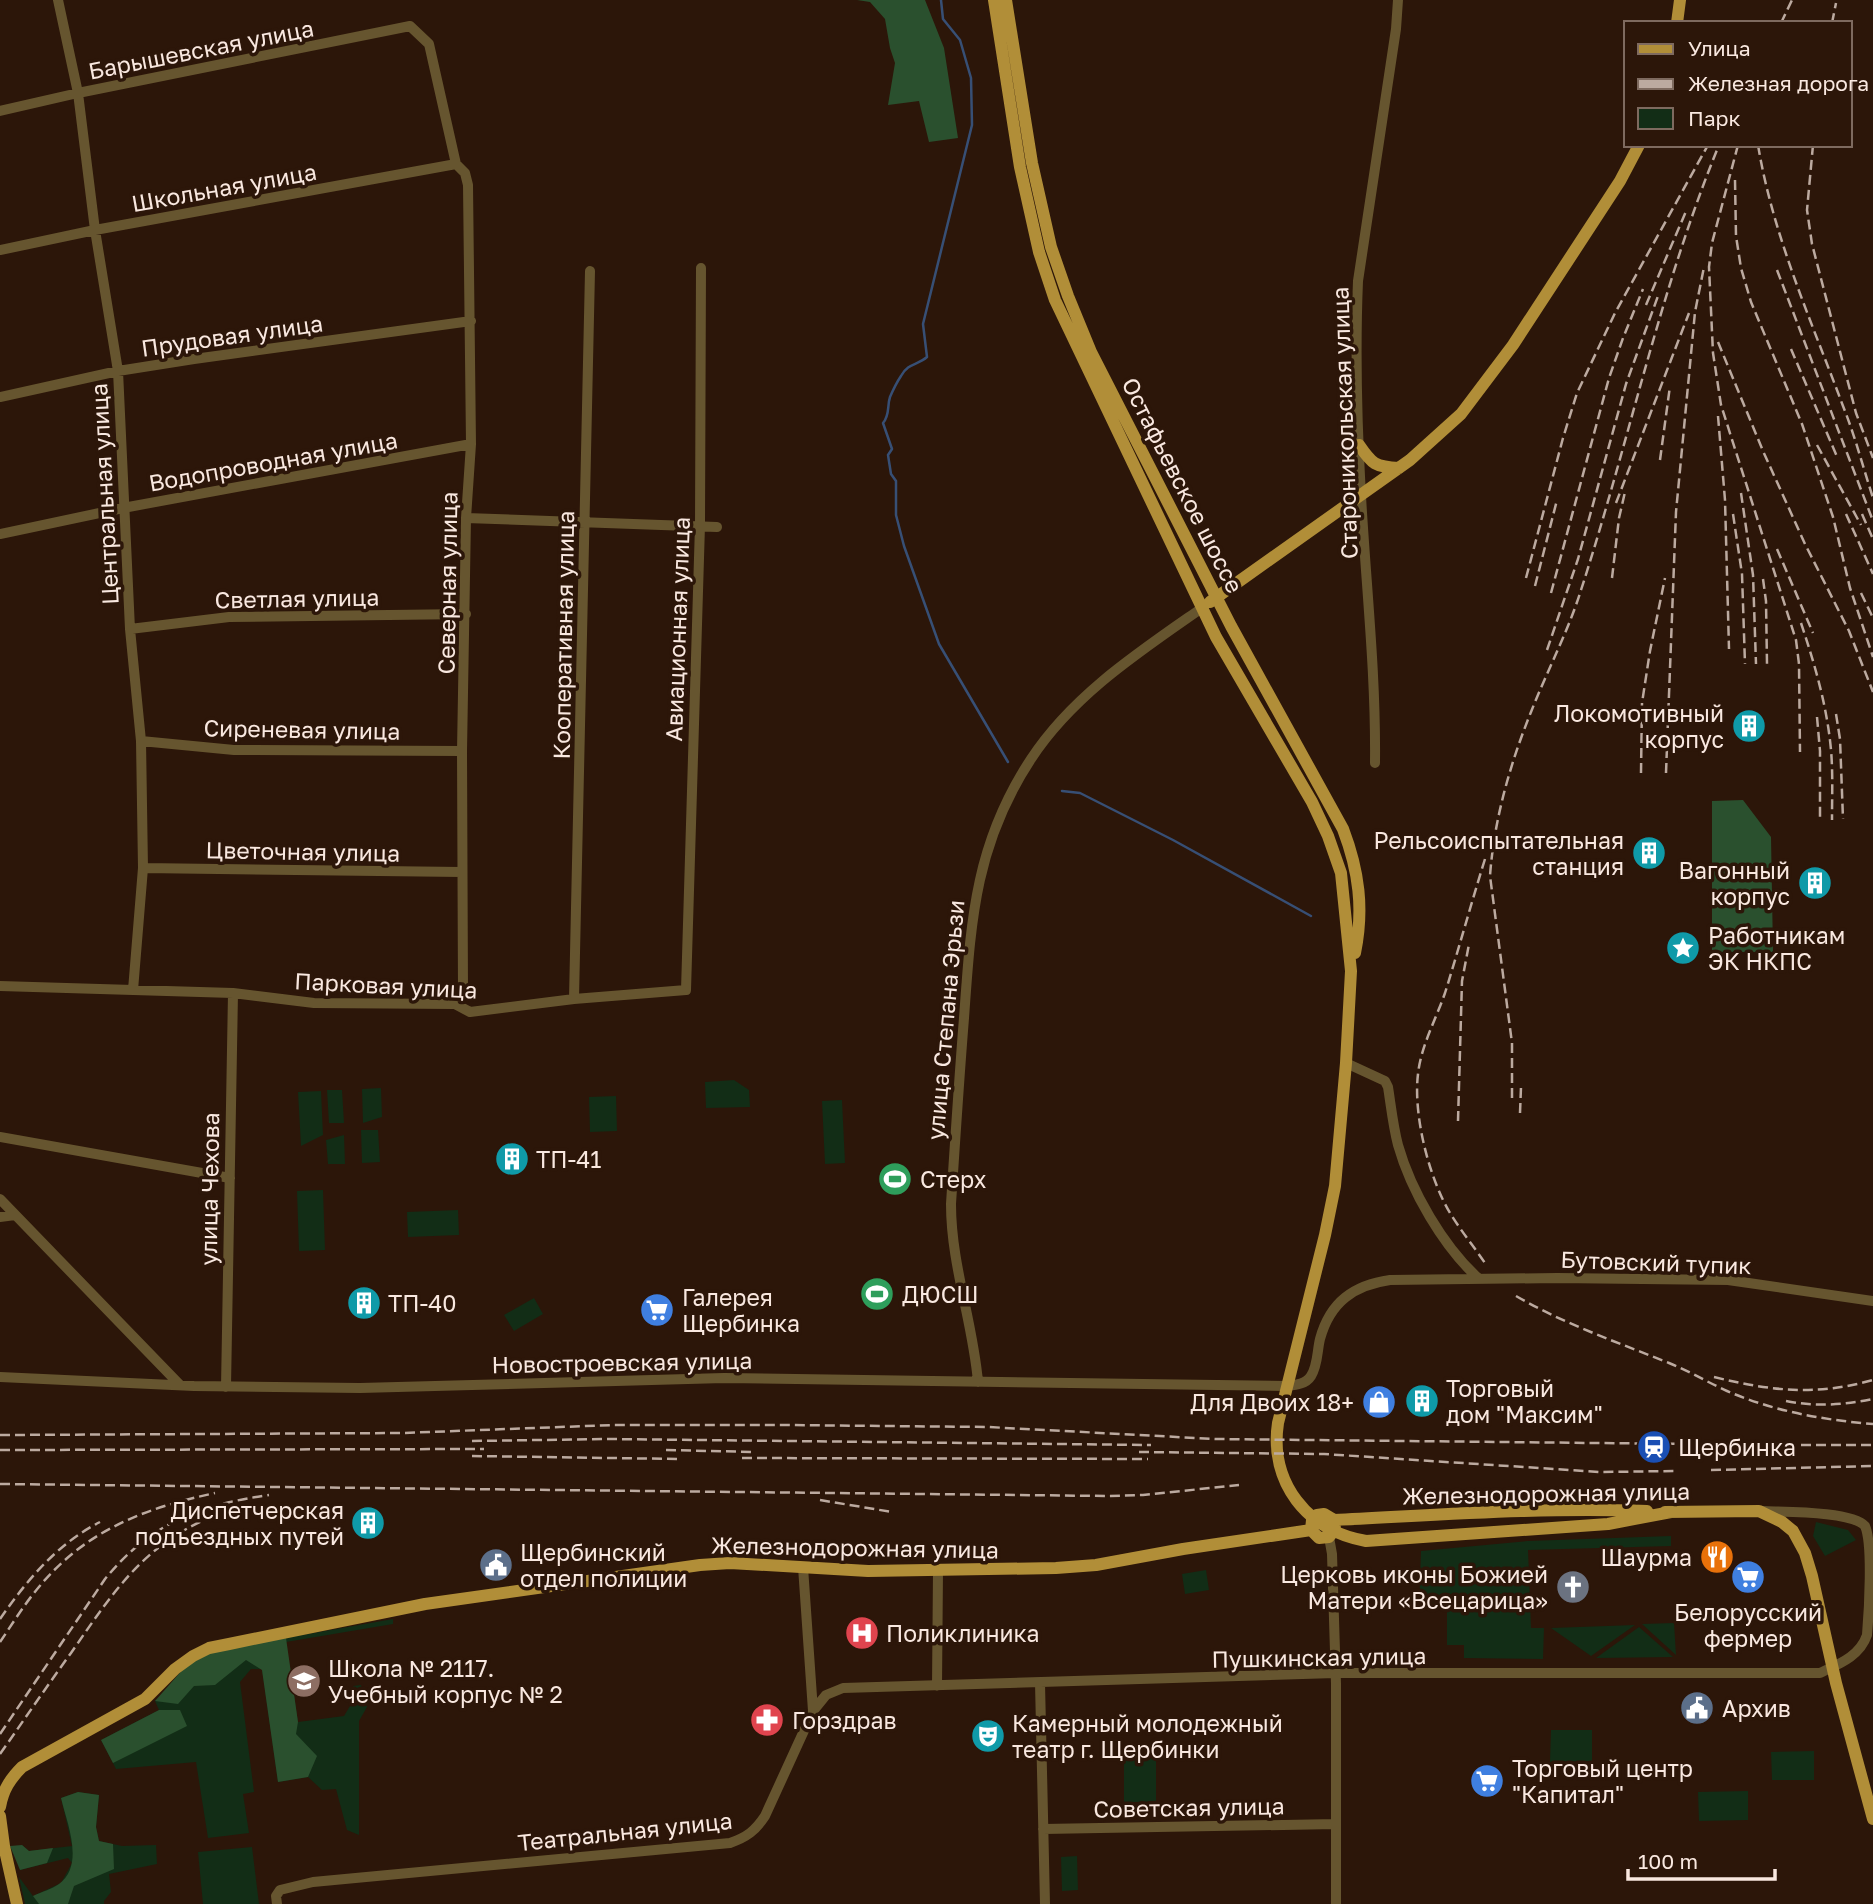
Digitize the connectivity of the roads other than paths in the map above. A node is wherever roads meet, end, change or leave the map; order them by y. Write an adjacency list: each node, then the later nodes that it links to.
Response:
1 (58, 0): 8 (street, Центральная улица)
2 (994, 0): 30 (main road, Остафьевское шоссе)
3 (1006, 0): 29 (main road, Остафьевское шоссе)
4 (1398, 0): 20 (street, Староникольская улица)
5 (1679, 0): 6 (main road)
6 (1677, 21)
7 (410, 26): 8 (street, Барышевская улица); 11 (street, Северная улица)
8 (78, 93): 9 (street, Барышевская улица); 12 (street, Центральная улица)
9 (0, 111)
10 (1638, 147): 21 (main road, улица Степана Эрьзи)
11 (456, 164): 12 (street, Школьная улица); 16 (street, Северная улица)
12 (95, 230): 13 (street, Школьная улица); 17 (street, Центральная улица)
13 (0, 250)
14 (701, 268): 26 (street, Авиационная улица)
15 (590, 271): 25 (street, Кооперативная улица)
16 (471, 321): 17 (street, Прудовая улица); 19 (street, Северная улица)
17 (118, 371): 18 (street, Прудовая улица); 23 (street, Центральная улица)
18 (0, 397)
19 (471, 444): 23 (street, Водопроводная улица); 24 (street, Северная улица)
20 (1359, 445): 21 (main road); 22 (street, Староникольская улица)
21 (1399, 468): 22 (main road, улица Степана Эрьзи)
22 (1361, 496): 29 (main road, улица Степана Эрьзи); 35 (street, Староникольская улица)
23 (123, 508): 28 (street, Водопроводная улица); 32 (street, Центральная улица)
24 (466, 519): 25 (street); 31 (street, Северная улица)
25 (585, 523): 26 (street); 43 (street, Кооперативная улица)
26 (700, 525): 27 (street); 41 (street, Авиационная улица)
27 (717, 527)
28 (0, 534)
29 (1217, 597): 30 (main road, улица Степана Эрьзи); 38 (main road, Остафьевское шоссе)
30 (1202, 608): 38 (main road, Остафьевское шоссе); 54 (street, улица Степана Эрьзи)
31 (466, 614): 32 (street, Светлая улица); 34 (street, Северная улица)
32 (130, 629): 33 (street, Центральная улица)
33 (141, 741): 34 (street, Сиреневая улица); 36 (street, Центральная улица)
34 (462, 751): 37 (street, Северная улица)
35 (1375, 763)
36 (143, 868): 37 (street, Цветочная улица); 40 (street, Центральная улица)
37 (462, 872): 44 (street, Северная улица)
38 (1351, 971): 45 (main road, Остафьевское шоссе)
39 (0, 986): 40 (street, Парковая улица)
40 (133, 990): 42 (street, Парковая улица)
41 (686, 990): 43 (street, Парковая улица)
42 (233, 993): 44 (street, Парковая улица); 47 (street, улица Чехова)
43 (574, 999): 44 (street, Парковая улица)
44 (455, 1004)
45 (1346, 1063): 51 (street); 58 (main road, Остафьевское шоссе)
46 (0, 1137): 47 (street)
47 (230, 1178): 56 (street, улица Чехова)
48 (0, 1199): 49 (street)
49 (15, 1214): 50 (street); 55 (street)
50 (0, 1217)
51 (1478, 1278): 52 (street, Бутовский тупик); 54 (street, Новостроевская улица)
52 (1873, 1301)
53 (0, 1377): 55 (street, Новостроевская улица)
54 (978, 1382): 56 (street, Новостроевская улица)
55 (180, 1385): 56 (street, Новостроевская улица)
56 (226, 1387)
57 (1759, 1511): 58 (main road, Железнодорожная улица); 64 (main road); 64 (street)
58 (1671, 1512): 59 (main road, Железнодорожная улица)
59 (1334, 1520): 60 (main road, Железнодорожная улица); 61 (main road)
60 (1311, 1530): 61 (main road, Железнодорожная улица); 63 (main road, Железнодорожная улица)
61 (1329, 1537): 65 (street)
62 (803, 1567): 63 (main road, Железнодорожная улица); 68 (street, Театральная улица); 69 (main road, Железнодорожная улица)
63 (938, 1571): 67 (street)
64 (1833, 1667): 65 (street, Пушкинская улица); 70 (main road)
65 (1335, 1673): 66 (street, Пушкинская улица); 72 (street)
66 (1040, 1683): 67 (street, Пушкинская улица); 73 (street)
67 (937, 1686): 68 (street, Пушкинская улица)
68 (813, 1711): 75 (street, Театральная улица)
69 (0, 1807)
70 (1872, 1812)
71 (0, 1816): 74 (main road)
72 (1336, 1824): 73 (street, Советская улица); 77 (street)
73 (1043, 1829): 76 (street)
74 (17, 1904)
75 (276, 1904)
76 (1045, 1904)
77 (1336, 1904)

